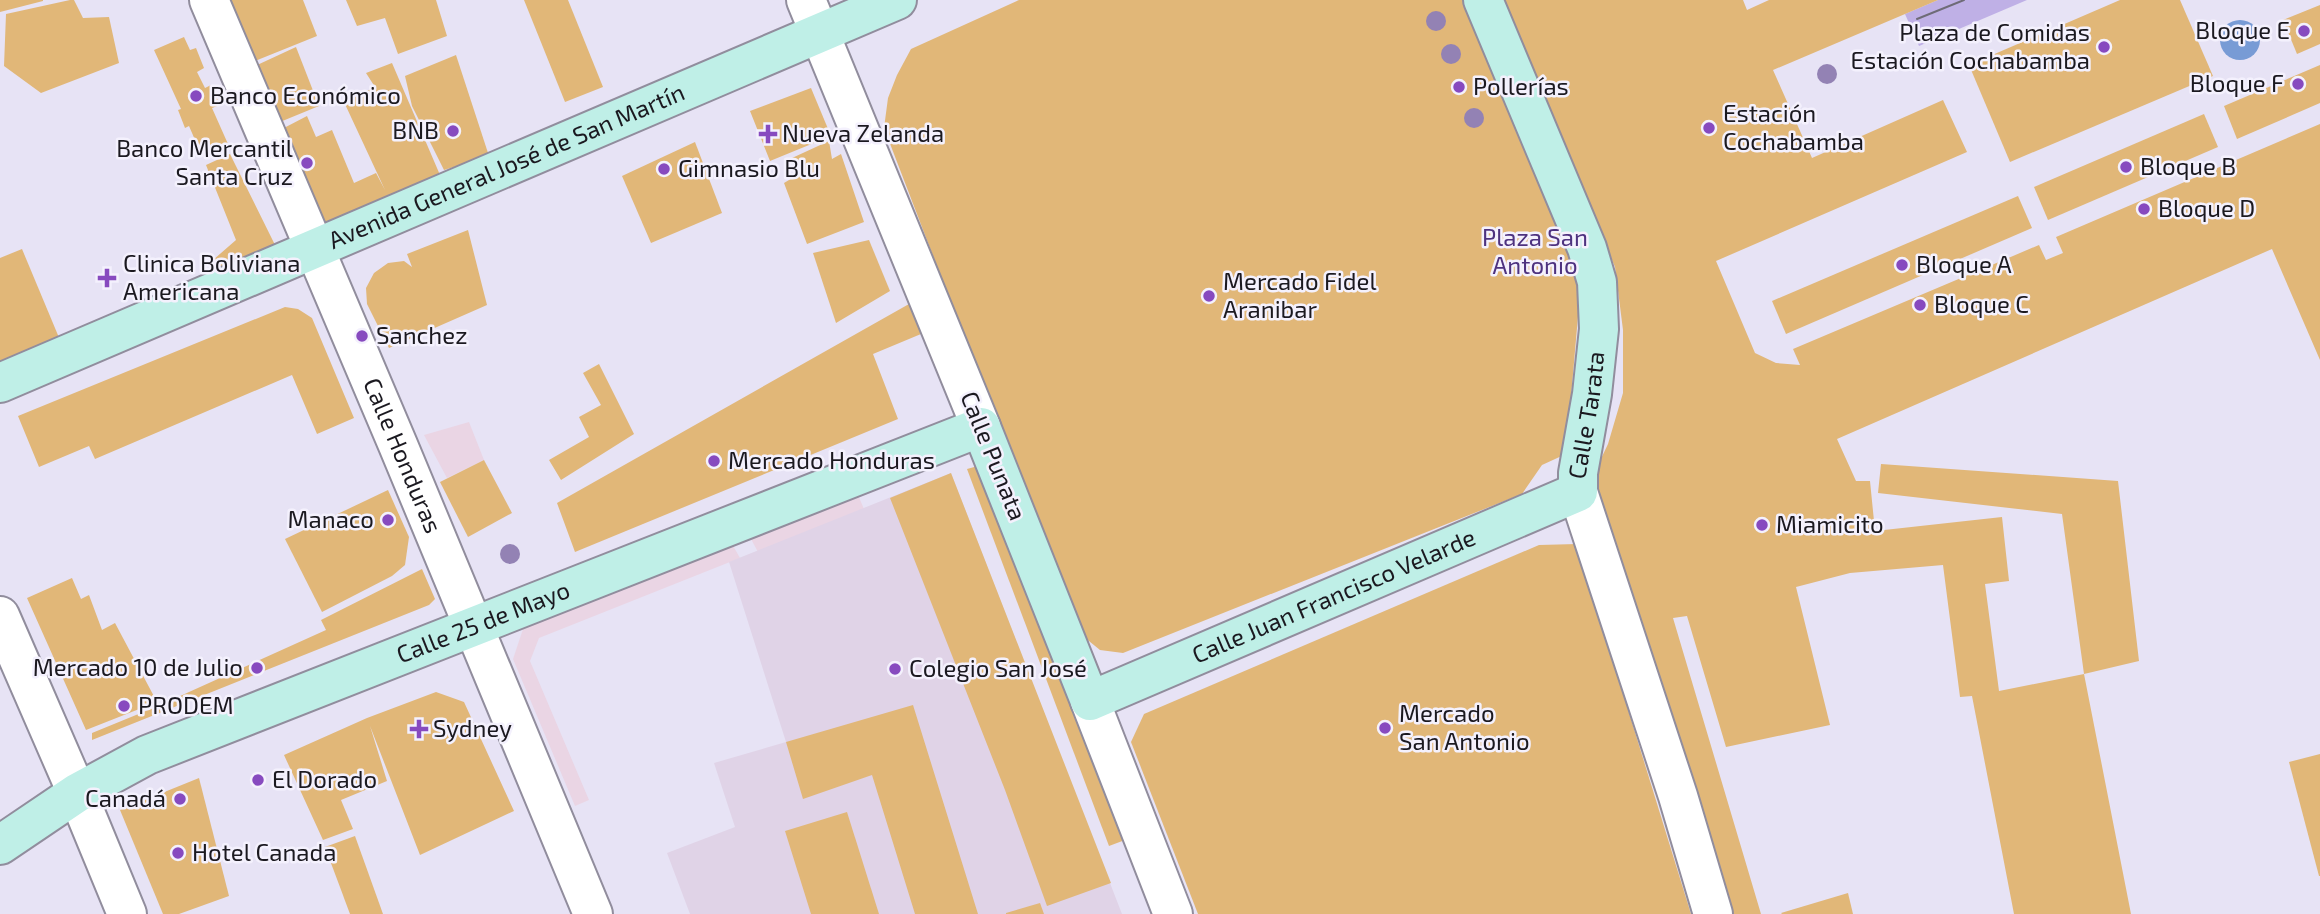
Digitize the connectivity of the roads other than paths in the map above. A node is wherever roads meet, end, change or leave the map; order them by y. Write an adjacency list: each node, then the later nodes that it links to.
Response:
1 (209, 0): 5 (street, Calle Honduras)
2 (897, 0): 4 (main road, Avenida General José de San Martín)
3 (1483, 0): 8 (main road, Calle Tarata)
4 (813, 16): 5 (main road, Avenida General José de San Martín); 7 (street, Calle Punata)
5 (316, 248): 6 (main road, Avenida General José de San Martín); 10 (street, Calle Honduras)
6 (0, 383)
7 (981, 427): 10 (main road, Calle 25 de Mayo); 11 (main road, Calle Punata)
8 (1578, 492): 11 (main road, Calle Juan Francisco Velarde); 17 (street, Calle Tarata)
9 (0, 617): 12 (street)
10 (474, 624): 12 (main road, Calle 25 de Mayo); 15 (street, Calle Honduras)
11 (1090, 701): 16 (street, Calle Punata)
12 (77, 793): 13 (main road, Calle 25 de Mayo); 14 (street)
13 (0, 845)
14 (127, 914)
15 (593, 914)
16 (1172, 914)
17 (1713, 914)

